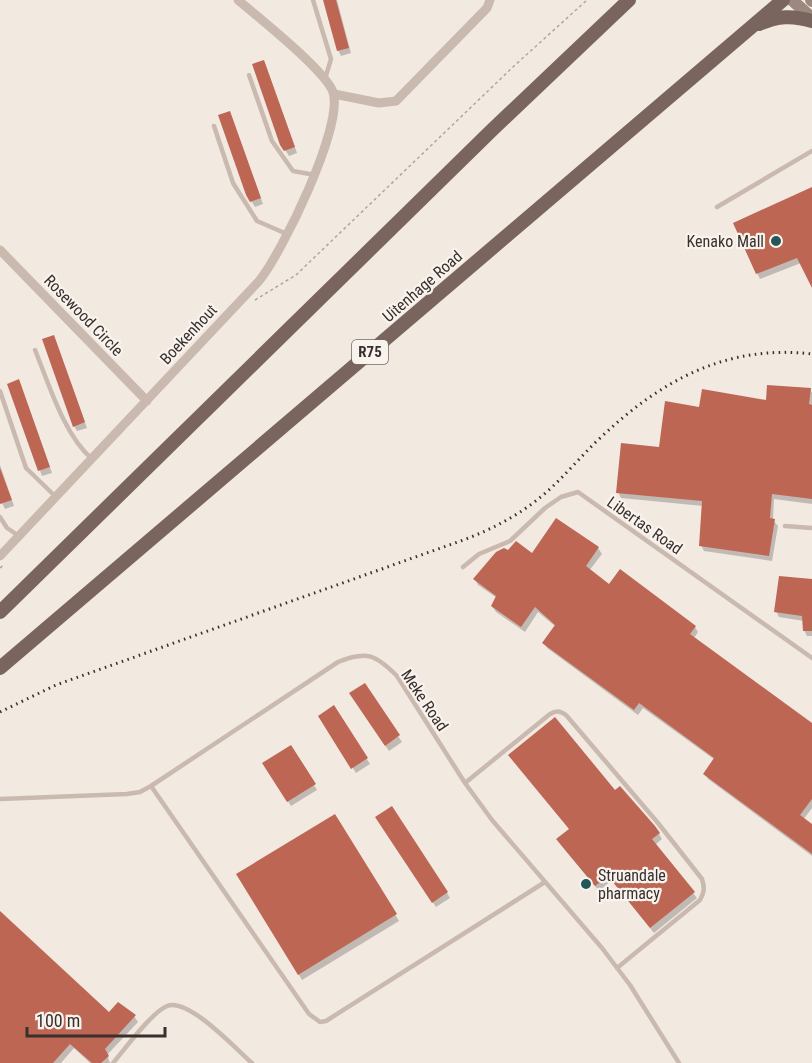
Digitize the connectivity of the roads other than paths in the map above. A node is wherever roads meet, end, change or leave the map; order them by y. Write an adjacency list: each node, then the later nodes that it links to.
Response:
1 (238, 0): 10 (street)
2 (313, 0): 10 (lane)
3 (490, 0): 11 (street)
4 (629, 0): 29 (main road)
5 (783, 0): 8 (main road, Uitenhage Road / R75)
6 (792, 0): 7 (main road)
7 (812, 19): 8 (main road)
8 (752, 26): 31 (main road, Uitenhage Road / R75)
9 (249, 75): 14 (lane)
10 (325, 79): 11 (street)
11 (334, 94): 14 (street, Boekenhout)
12 (214, 126): 16 (lane)
13 (812, 151): 15 (lane)
14 (315, 175): 16 (street, Boekenhout)
15 (717, 207)
16 (287, 234): 20 (street, Boekenhout)
17 (0, 250): 20 (street, Rosewood Circle)
18 (35, 350): 21 (lane)
19 (0, 391): 22 (lane)
20 (147, 401): 21 (street, Boekenhout)
21 (92, 459): 22 (street, Boekenhout)
22 (56, 497): 26 (street, Boekenhout)
23 (0, 517): 26 (lane)
24 (785, 526): 25 (lane)
25 (812, 528)
26 (19, 536): 27 (street, Boekenhout)
27 (4, 558)
28 (463, 567): 30 (lane, Libertas Road)
29 (0, 612)
30 (812, 658)
31 (0, 668)
32 (465, 783): 33 (lane, Meke Road); 35 (lane, Meke Road); 36 (lane)
33 (150, 786): 34 (lane, Meke Road); 35 (lane)
34 (0, 799)
35 (545, 882): 36 (lane, Meke Road)
36 (617, 968): 39 (lane, Meke Road)
37 (113, 1063): 38 (lane)
38 (252, 1063)
39 (680, 1063)

